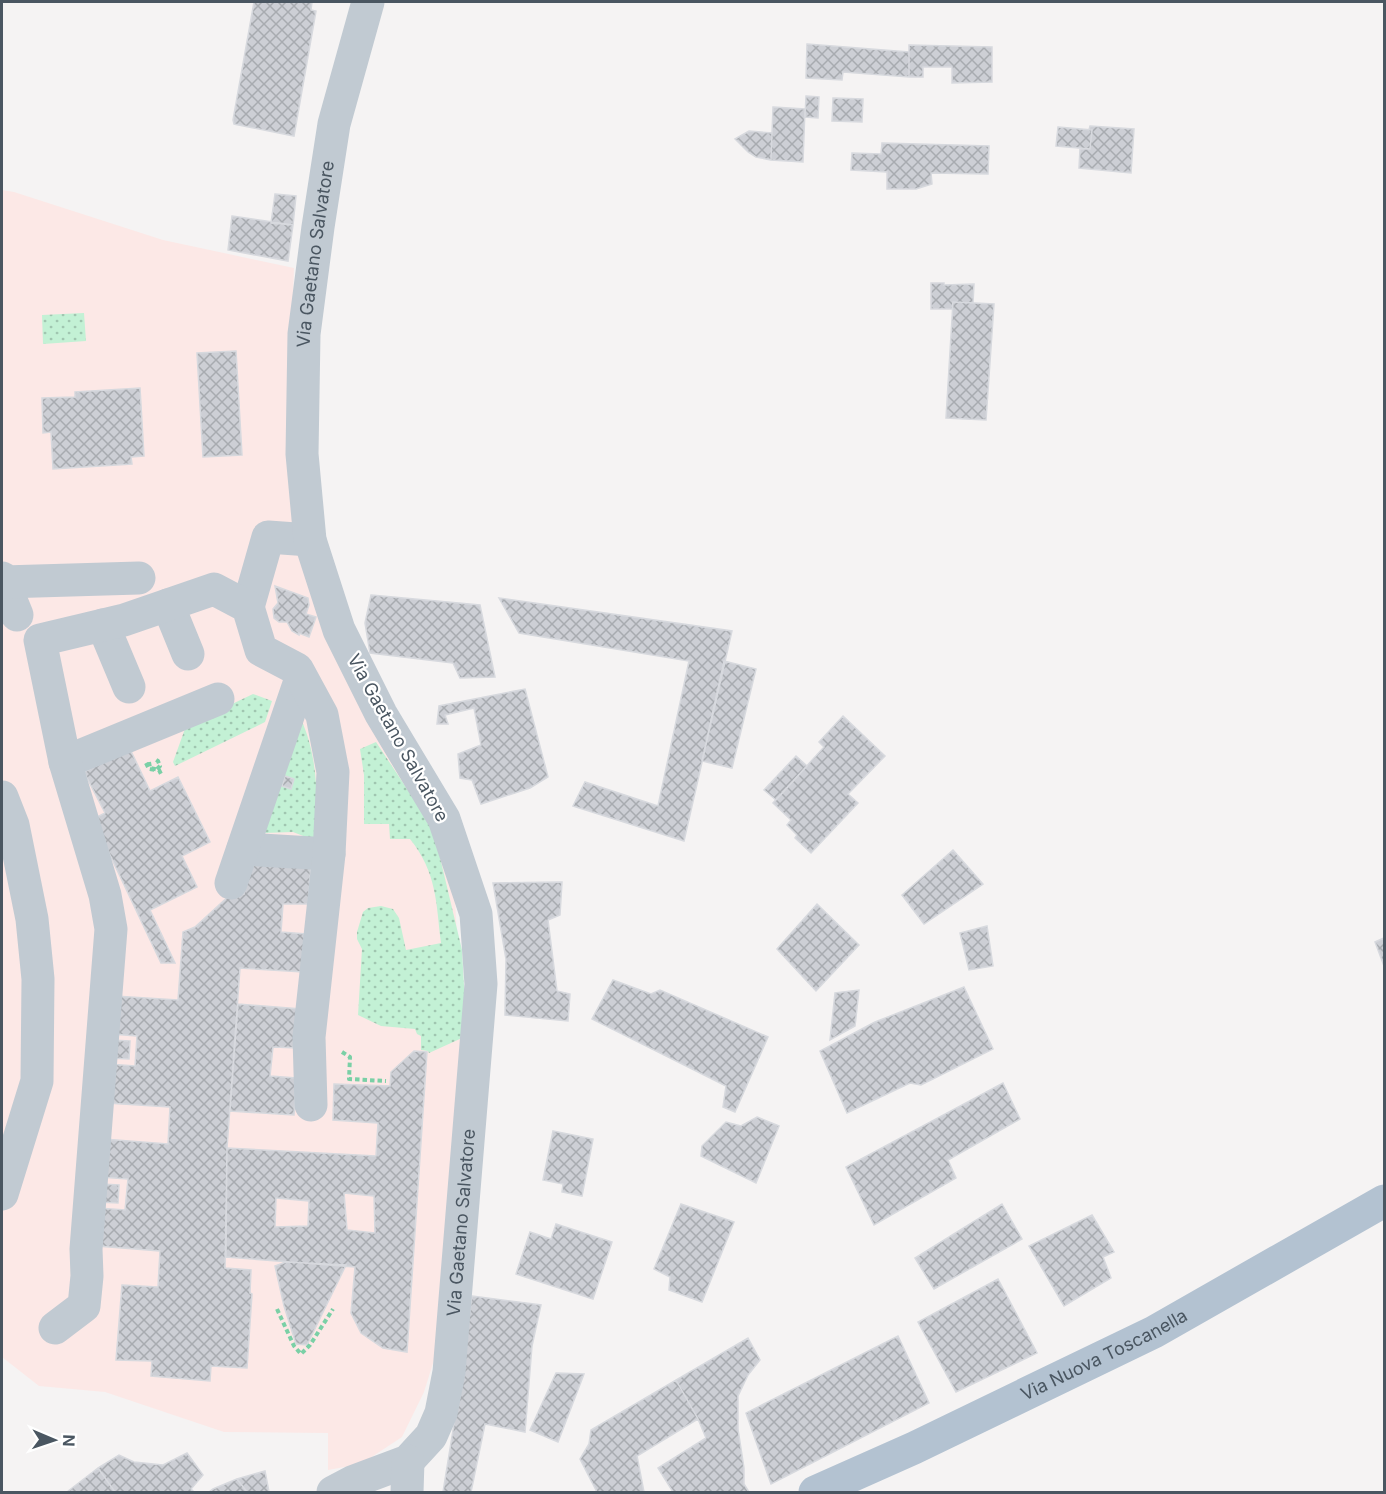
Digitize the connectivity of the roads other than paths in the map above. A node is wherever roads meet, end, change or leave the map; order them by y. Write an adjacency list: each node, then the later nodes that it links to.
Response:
1 (368, 2): 2 (street, Via Gaetano Salvatore)
2 (310, 540): 6 (street); 23 (street, Via Gaetano Salvatore)
3 (140, 578): 4 (street)
4 (2, 580): 7 (street)
5 (168, 605): 6 (street); 8 (street); 9 (street)
6 (248, 607): 10 (street)
7 (17, 615)
8 (103, 625): 11 (street); 13 (street)
9 (188, 654)
10 (302, 678): 15 (street); 16 (street)
11 (129, 687)
12 (219, 699): 13 (street)
13 (65, 762): 22 (street)
14 (2, 797): 19 (street)
15 (243, 849): 16 (street); 17 (street)
16 (329, 854): 18 (street)
17 (231, 883)
18 (311, 1105)
19 (12, 1127): 20 (street)
20 (2, 1194)
21 (1384, 1201): 25 (main road, Via Nuova Toscanella)
22 (55, 1328)
23 (407, 1477): 24 (street, Via Gaetano Salvatore)
24 (349, 1489)
25 (815, 1492)

